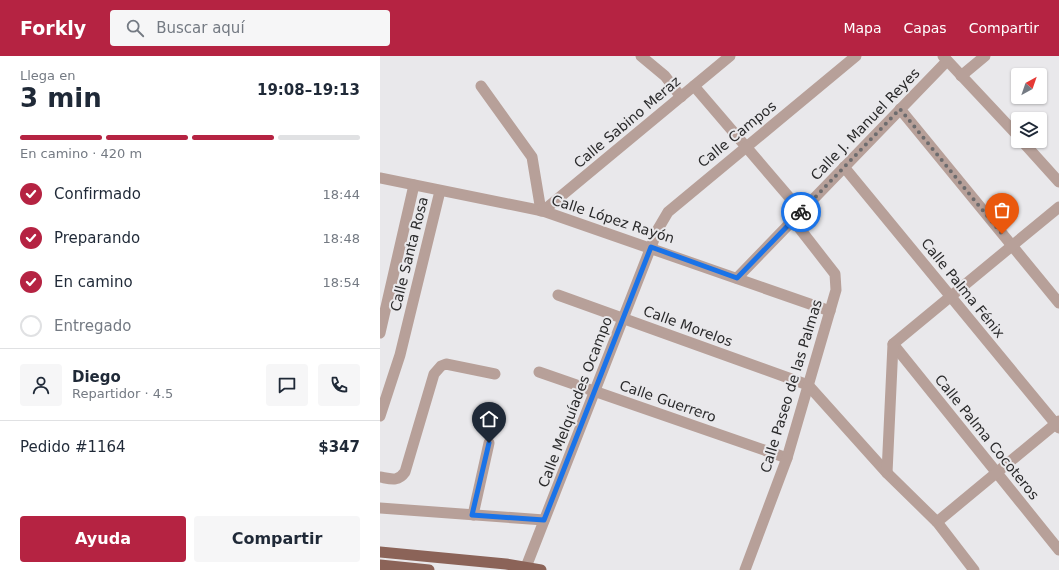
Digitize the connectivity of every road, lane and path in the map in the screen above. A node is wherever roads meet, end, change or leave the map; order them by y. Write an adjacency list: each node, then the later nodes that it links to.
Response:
1 (641, 56): 9 (street)
2 (730, 56): 8 (street, Calle Sabino Meraz)
3 (856, 56): 12 (street, Calle Campos)
4 (985, 56): 6 (street)
5 (945, 58): 6 (street); 10 (street, Calle J. Manuel Reyes)
6 (962, 76): 11 (street)
7 (481, 86): 20 (street)
8 (694, 86): 9 (street, Calle Sabino Meraz); 12 (street)
9 (681, 97): 20 (street, Calle Sabino Meraz)
10 (900, 109): 14 (street, Calle J. Manuel Reyes); 23 (street)
11 (1011, 128)
12 (746, 147): 21 (street); 24 (street, Calle Campos)
13 (1028, 148): 16 (street)
14 (844, 167): 21 (street, Calle J. Manuel Reyes); 27 (street, Calle Palma Fénix)
15 (380, 178): 17 (street, Calle López Rayón)
16 (1059, 182)
17 (414, 185): 18 (street, Calle López Rayón); 31 (street)
18 (440, 191): 20 (street, Calle López Rayón); 37 (street, Calle Santa Rosa)
19 (1059, 207): 23 (street)
20 (542, 211): 24 (street, Calle López Rayón)
21 (801, 211): 22 (street, Calle J. Manuel Reyes)
22 (793, 220): 25 (street, Calle J. Manuel Reyes); 29 (street, Calle Paseo de las Palmas)
23 (1012, 246): 27 (street); 28 (street)
24 (651, 247): 25 (street, Calle López Rayón); 30 (street, Calle Melquíades Ocampo)
25 (737, 278): 29 (street, Calle López Rayón)
26 (558, 295): 30 (street, Calle Morelos)
27 (951, 296): 32 (street); 38 (street, Calle Palma Fénix)
28 (1059, 303)
29 (830, 311): 35 (street, Calle Paseo de las Palmas)
30 (624, 318): 35 (street, Calle Morelos); 36 (street, Calle Melquíades Ocampo)
31 (380, 333)
32 (893, 344): 41 (street, Calle Palma Cocoteros); 42 (street)
33 (539, 372): 36 (street, Calle Guerrero)
34 (495, 374): 43 (street)
35 (808, 385): 40 (street, Calle Paseo de las Palmas); 42 (street)
36 (595, 392): 40 (street, Calle Guerrero); 46 (street, Calle Melquíades Ocampo)
37 (380, 416)
38 (1058, 424): 41 (street)
39 (489, 443): 45 (street)
40 (787, 458): 54 (street, Calle Paseo de las Palmas)
41 (997, 472): 47 (street); 48 (street, Calle Palma Cocoteros)
42 (887, 473): 47 (street)
43 (380, 477)
44 (380, 508): 45 (street)
45 (472, 515): 46 (street)
46 (544, 520): 51 (street, Calle Melquíades Ocampo)
47 (936, 522): 55 (street)
48 (1059, 550)
49 (380, 552): 51 (main road)
50 (380, 565): 52 (main road)
51 (526, 566): 53 (main road)
52 (429, 570)
53 (541, 570)
54 (745, 570)
55 (974, 570)

